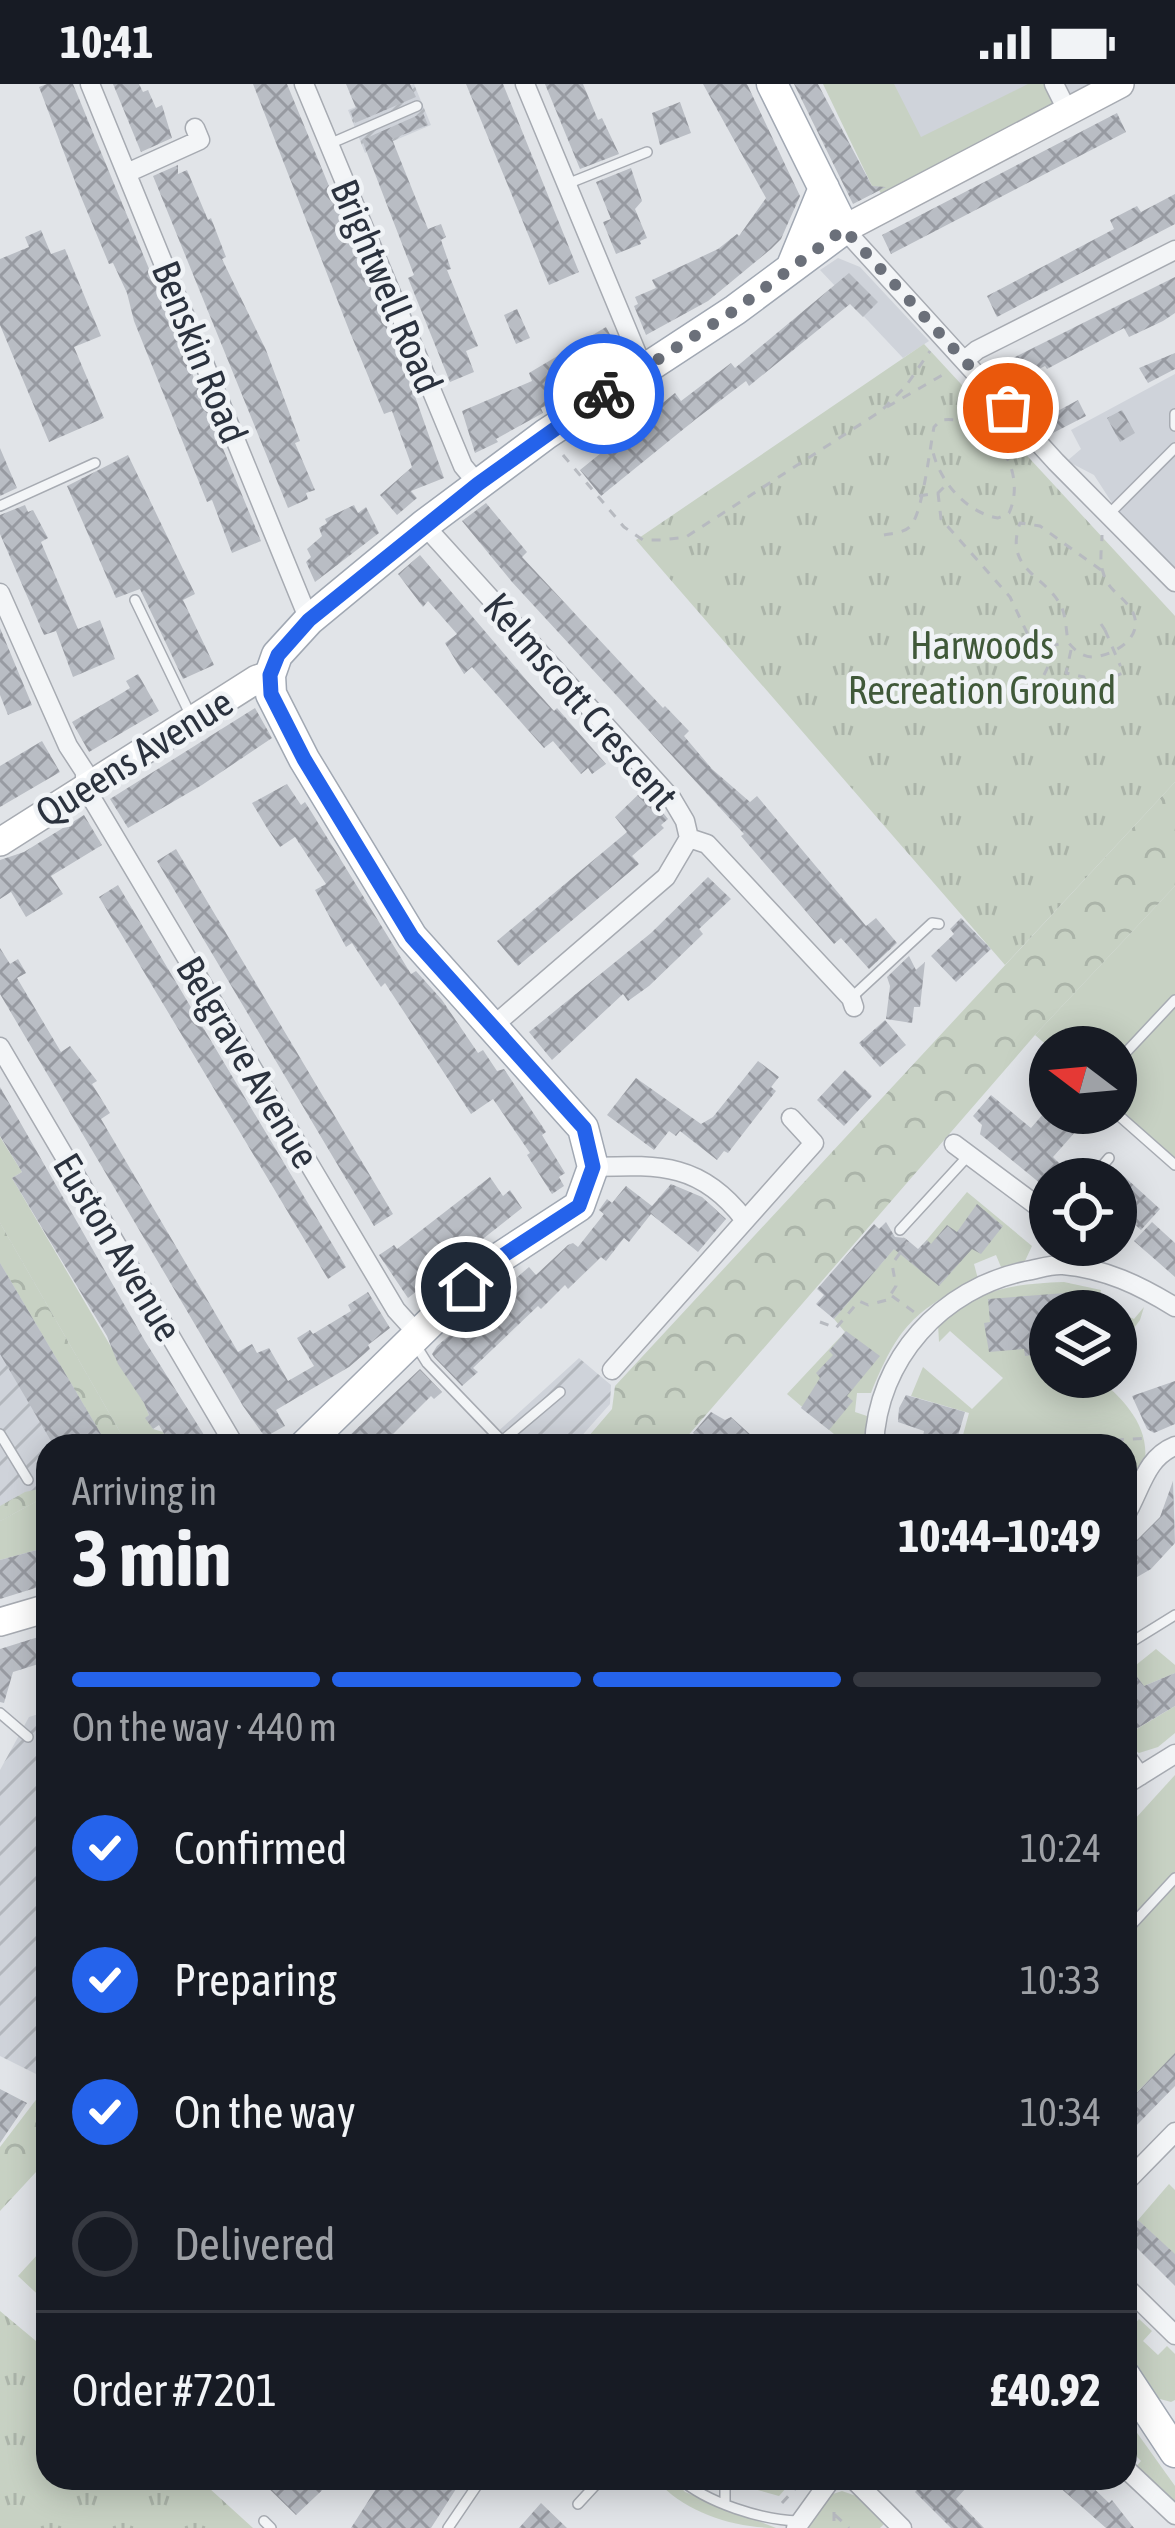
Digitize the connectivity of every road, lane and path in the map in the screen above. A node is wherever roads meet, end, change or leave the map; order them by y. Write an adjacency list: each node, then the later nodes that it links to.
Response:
1 (90, 84): 12 (street, Benskin Road)
2 (304, 84): 10 (street, Brightwell Road)
3 (525, 84): 13 (street)
4 (772, 84): 14 (main road)
5 (1054, 84): 8 (street)
6 (1120, 84): 8 (street)
7 (417, 106): 10 (lane)
8 (1068, 112): 15 (street)
9 (195, 128): 12 (street)
10 (327, 145): 28 (street, Brightwell Road)
11 (647, 152): 13 (lane)
12 (127, 173): 42 (street, Benskin Road)
13 (567, 184): 20 (street)
14 (824, 188): 15 (main road); 17 (main road)
15 (844, 229): 17 (main road); 19 (street)
16 (1175, 250): 19 (street)
17 (792, 266): 20 (main road)
18 (924, 357): 21 (path)
19 (964, 360): 21 (path); 34 (street)
20 (643, 368): 28 (main road)
21 (880, 411): 24 (path)
22 (1175, 414): 23 (lane)
23 (1175, 426)
24 (554, 444)
25 (1175, 448): 34 (lane)
26 (933, 452): 29 (path); 31 (path); 33 (path)
27 (95, 464): 32 (lane)
28 (470, 475): 36 (main road)
29 (948, 483): 30 (path); 33 (path)
30 (938, 493): 31 (path); 45 (path)
31 (919, 496): 37 (path)
32 (0, 506)
33 (1009, 513): 35 (path)
34 (1109, 514): 38 (path); 39 (street)
35 (1020, 523): 38 (path); 45 (path)
36 (424, 525): 42 (main road); 51 (street, Kelmscott Crescent)
37 (884, 535)
38 (1101, 570): 46 (path)
39 (1175, 582)
40 (0, 593): 50 (street, Belgrave Avenue)
41 (135, 601): 49 (lane)
42 (309, 620): 47 (main road)
43 (1103, 627): 46 (path, bridge)
44 (1046, 630): 48 (path, bridge)
45 (1068, 642): 46 (path)
46 (1072, 648)
47 (270, 675): 49 (street, Queens Avenue); 56 (main road)
48 (1044, 675)
49 (192, 719): 50 (street, Queens Avenue)
50 (85, 787): 52 (street, Queens Avenue); 73 (street, Belgrave Avenue)
51 (689, 838): 55 (street); 56 (street, Kelmscott Crescent)
52 (0, 842)
53 (939, 924): 55 (lane)
54 (1175, 1000): 57 (lane)
55 (852, 1003)
56 (492, 1027): 63 (main road)
57 (1137, 1041)
58 (0, 1047): 77 (street, Euston Avenue)
59 (791, 1118): 65 (street)
60 (1137, 1132): 62 (lane)
61 (961, 1150): 64 (street); 66 (lane)
62 (1175, 1165)
63 (593, 1167): 65 (street); 73 (main road)
64 (1029, 1200)
65 (744, 1219): 74 (street)
66 (903, 1228): 69 (path)
67 (1029, 1265): 71 (street)
68 (1092, 1266): 70 (street)
69 (891, 1295): 71 (path); 72 (path)
70 (1175, 1307)
71 (942, 1311): 81 (street)
72 (820, 1322)
73 (408, 1327): 78 (main road); 79 (lane)
74 (612, 1370)
75 (560, 1393): 80 (lane)
76 (0, 1434): 84 (lane)
77 (228, 1434)
78 (314, 1434)
79 (495, 1434)
80 (510, 1434)
81 (874, 1434)
82 (1137, 1438): 83 (path)
83 (1168, 1449): 85 (street)
84 (28, 1480)
85 (1137, 1490)
86 (36, 1612): 87 (street)
87 (0, 1622)
88 (1172, 1622): 89 (lane)
89 (1137, 1640)
90 (0, 1713): 91 (lane)
91 (28, 1736)
92 (1175, 1754): 93 (street)
93 (1137, 1778)
94 (1175, 1878): 95 (lane)
95 (1137, 1918)
96 (1175, 2132): 97 (street)
97 (1137, 2171)
98 (1137, 2298): 99 (street)
99 (1175, 2336)
100 (1137, 2389): 101 (main road)
101 (1175, 2452)
102 (1137, 2479): 115 (street)
103 (474, 2490): 117 (lane)
104 (591, 2490): 112 (lane)
105 (696, 2490): 111 (lane)
106 (725, 2490): 111 (lane)
107 (793, 2490): 114 (path)
108 (823, 2490): 116 (street)
109 (846, 2490): 113 (path)
110 (864, 2490): 120 (street)
111 (725, 2503): 114 (lane)
112 (578, 2504)
113 (834, 2514): 118 (path); 119 (path)
114 (769, 2515): 116 (lane)
115 (1175, 2515)
116 (797, 2524)
117 (448, 2528)
118 (834, 2528)
119 (849, 2528)
120 (902, 2528)

